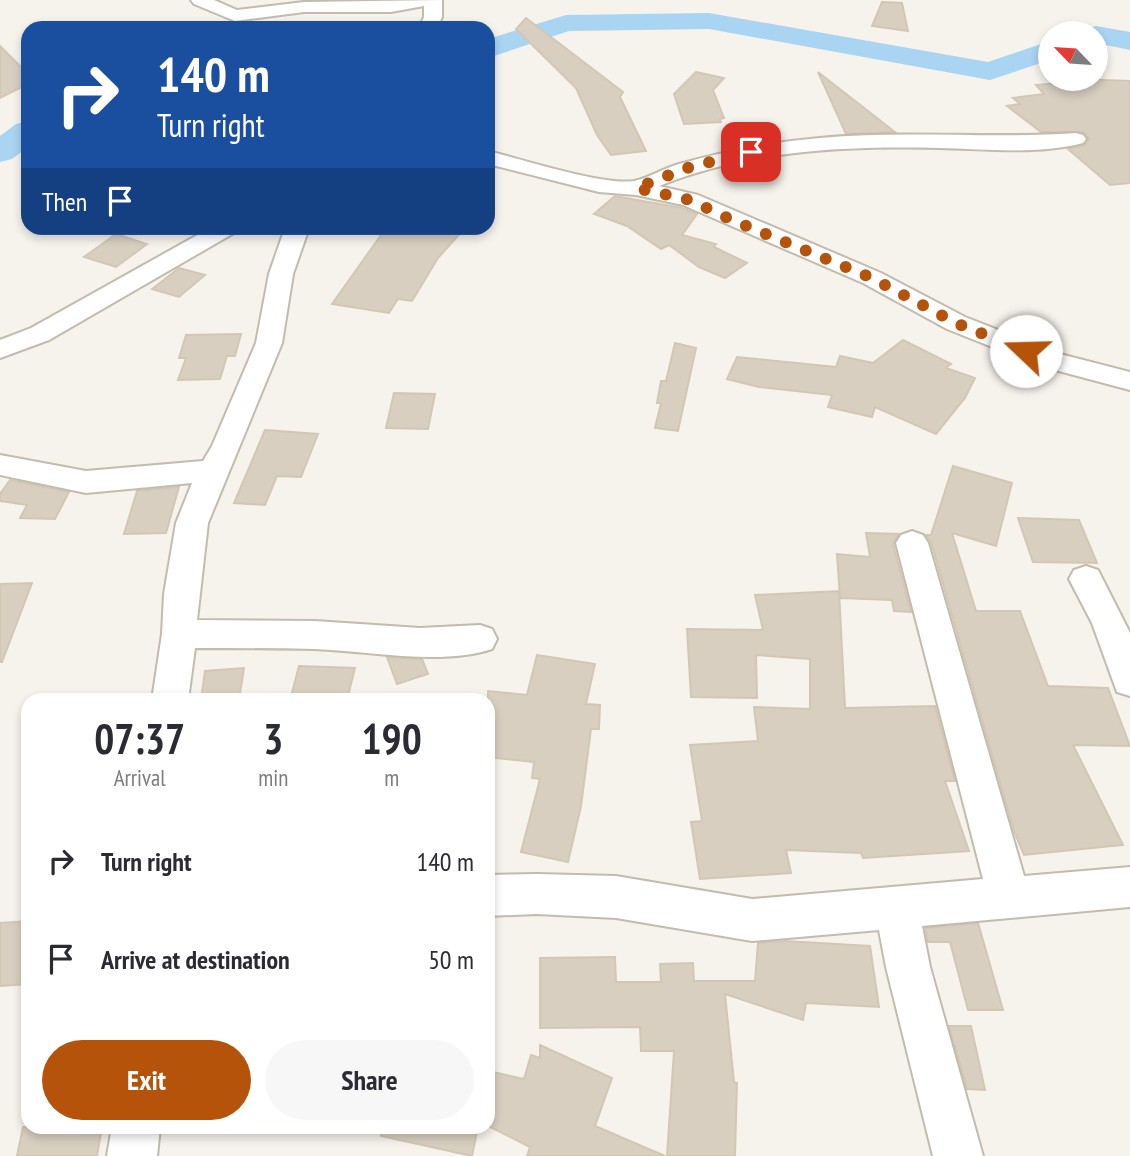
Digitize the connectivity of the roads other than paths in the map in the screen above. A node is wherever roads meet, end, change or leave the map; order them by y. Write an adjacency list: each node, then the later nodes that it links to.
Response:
1 (200, 0): 2 (street)
2 (431, 11)
3 (1076, 139): 5 (street)
4 (495, 159): 5 (street)
5 (636, 188): 9 (street)
6 (214, 235): 8 (street)
7 (295, 235): 11 (street)
8 (0, 350)
9 (1130, 381)
10 (0, 465): 11 (street)
11 (212, 471): 14 (street)
12 (912, 543): 20 (street)
13 (1086, 579): 16 (street)
14 (179, 634): 15 (street); 17 (street)
15 (480, 639)
16 (1130, 681)
17 (171, 693)
18 (1130, 887): 20 (street)
19 (495, 896): 21 (street)
20 (1009, 898): 21 (street)
21 (897, 909): 24 (street)
22 (135, 1134): 23 (street)
23 (132, 1156)
24 (958, 1156)

